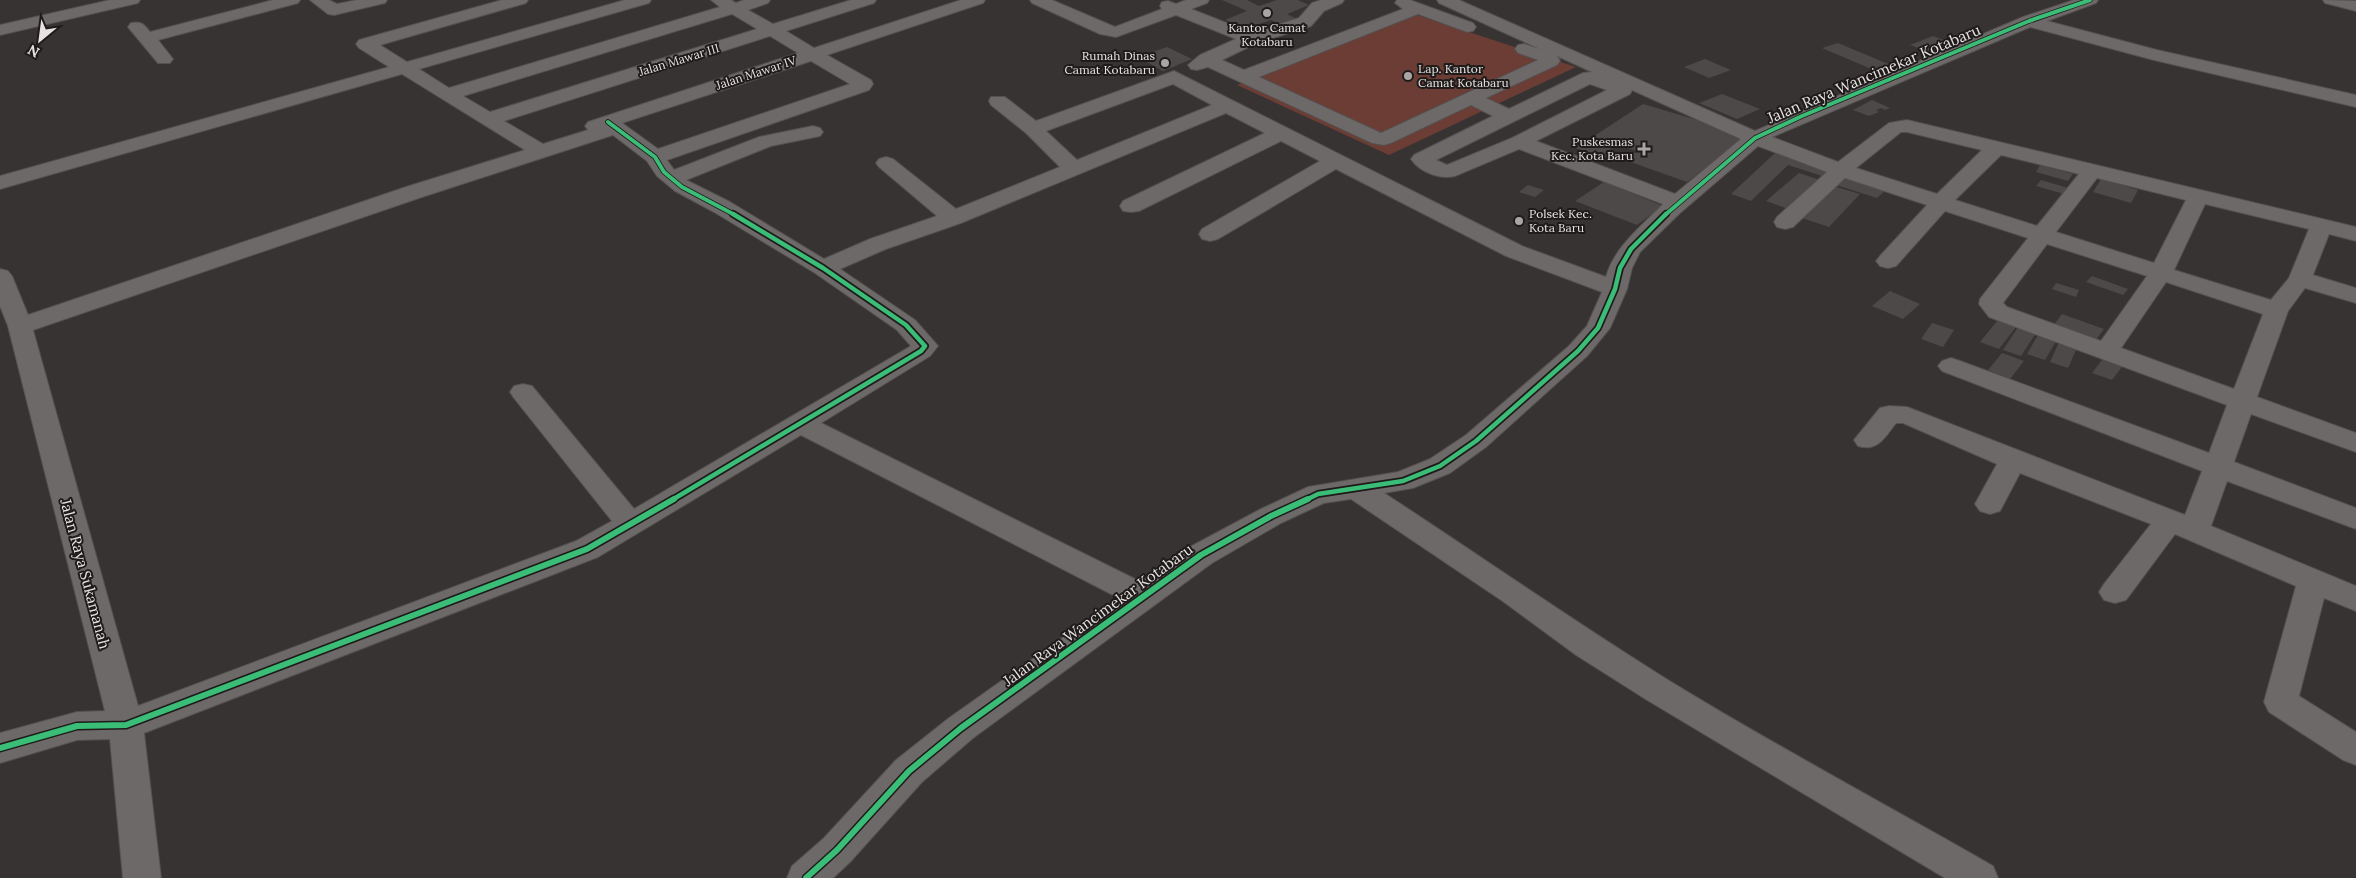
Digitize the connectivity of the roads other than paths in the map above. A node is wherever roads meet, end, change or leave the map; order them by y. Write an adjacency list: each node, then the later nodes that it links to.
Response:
1 (132, 0): 25 (street)
2 (222, 0): 21 (street)
3 (292, 0): 21 (street)
4 (318, 0): 5 (street)
5 (379, 0)
6 (520, 0): 33 (street)
7 (643, 0): 33 (street)
8 (762, 0): 18 (street)
9 (868, 0): 26 (street, Jalan Mawar III)
10 (978, 0): 29 (street, Jalan Mawar IV)
11 (1038, 0): 20 (street)
12 (1153, 0): 20 (street)
13 (1201, 0): 20 (street)
14 (1336, 0): 27 (street)
15 (1445, 0): 49 (street)
16 (2090, 0): 22 (street, Jalan Raya Wancimekar Kotabaru)
17 (2331, 0): 19 (street)
18 (727, 4): 26 (street); 37 (street)
19 (2356, 6)
20 (1176, 9): 27 (street)
21 (238, 14): 31 (street)
22 (2029, 21): 41 (street); 49 (street, Jalan Raya Wancimekar Kotabaru)
23 (1378, 24): 24 (street); 24 (street); 30 (street)
24 (1463, 26): 28 (street)
25 (0, 30)
26 (773, 30): 29 (street); 44 (street, Jalan Mawar III)
27 (1251, 39): 32 (street)
28 (1504, 41): 36 (street); 36 (street)
29 (814, 54): 45 (street, Jalan Mawar IV); 55 (street)
30 (1289, 58): 34 (street); 38 (street)
31 (164, 59)
32 (1206, 59): 34 (street); 35 (street)
33 (399, 65): 37 (street); 58 (street); 60 (street)
34 (1244, 76): 38 (street)
35 (1177, 78): 42 (street); 46 (street)
36 (1510, 81): 39 (street)
37 (448, 94): 44 (street)
38 (1285, 95): 39 (street)
39 (1471, 98): 43 (street)
40 (998, 101): 46 (street)
41 (2356, 101)
42 (1227, 106): 48 (street); 56 (street)
43 (1510, 117): 50 (street); 50 (street)
44 (490, 119): 52 (street)
45 (611, 125): 52 (street, Jalan Mawar IV); 55 (street)
46 (1033, 129): 56 (street)
47 (813, 132): 55 (street)
48 (1281, 133): 53 (street); 64 (street)
49 (1755, 138): 57 (street); 62 (street, Jalan Raya Wancimekar Kotabaru)
50 (1526, 139): 62 (street)
51 (1996, 148): 57 (street); 59 (street); 63 (street)
52 (537, 149): 79 (street, Jalan Mawar IV)
53 (1336, 160): 68 (street); 76 (street)
54 (886, 163): 65 (street)
55 (663, 168): 72 (street)
56 (1074, 169): 65 (street)
57 (1841, 170): 63 (street); 66 (street)
58 (0, 172)
59 (2092, 172): 61 (street); 70 (street)
60 (0, 182)
61 (2198, 197): 67 (street); 73 (street)
62 (1683, 199): 76 (street, Jalan Raya Wancimekar Kotabaru)
63 (1940, 203): 70 (street); 71 (street)
64 (1131, 206)
65 (954, 218): 72 (street)
66 (1785, 222)
67 (2321, 226): 69 (street); 75 (street)
68 (1210, 234)
69 (2356, 234)
70 (2042, 237): 73 (street); 80 (street)
71 (1888, 261)
72 (823, 268): 84 (street)
73 (2160, 274): 78 (street); 80 (street)
74 (0, 276): 79 (street, Jalan Raya Sukamanah)
75 (2300, 279): 77 (street); 78 (street)
76 (1615, 289): 89 (street, Jalan Raya Wancimekar Kotabaru)
77 (2356, 296)
78 (2276, 310): 83 (street)
79 (20, 326): 98 (street, Jalan Raya Sukamanah)
80 (2106, 352): 83 (street)
81 (1951, 366): 88 (street)
82 (523, 392): 92 (street)
83 (2242, 402): 86 (street); 88 (street)
84 (801, 424): 92 (street); 96 (street)
85 (1868, 440): 87 (street)
86 (2356, 443)
87 (2013, 460): 90 (street); 93 (street)
88 (2218, 467): 91 (street); 93 (street)
89 (1357, 489): 96 (street, Jalan Raya Wancimekar Kotabaru); 103 (street)
90 (1990, 504)
91 (2356, 519)
92 (630, 524): 98 (street)
93 (2182, 525): 94 (street); 95 (street)
94 (2313, 582): 97 (street); 100 (street)
95 (2116, 592)
96 (1144, 597): 102 (street, Jalan Raya Wancimekar Kotabaru)
97 (2356, 599)
98 (126, 725): 99 (street); 101 (street, Jalan Raya Sukamanah)
99 (0, 748)
100 (2356, 750)
101 (142, 878)
102 (806, 878)
103 (1979, 878)

